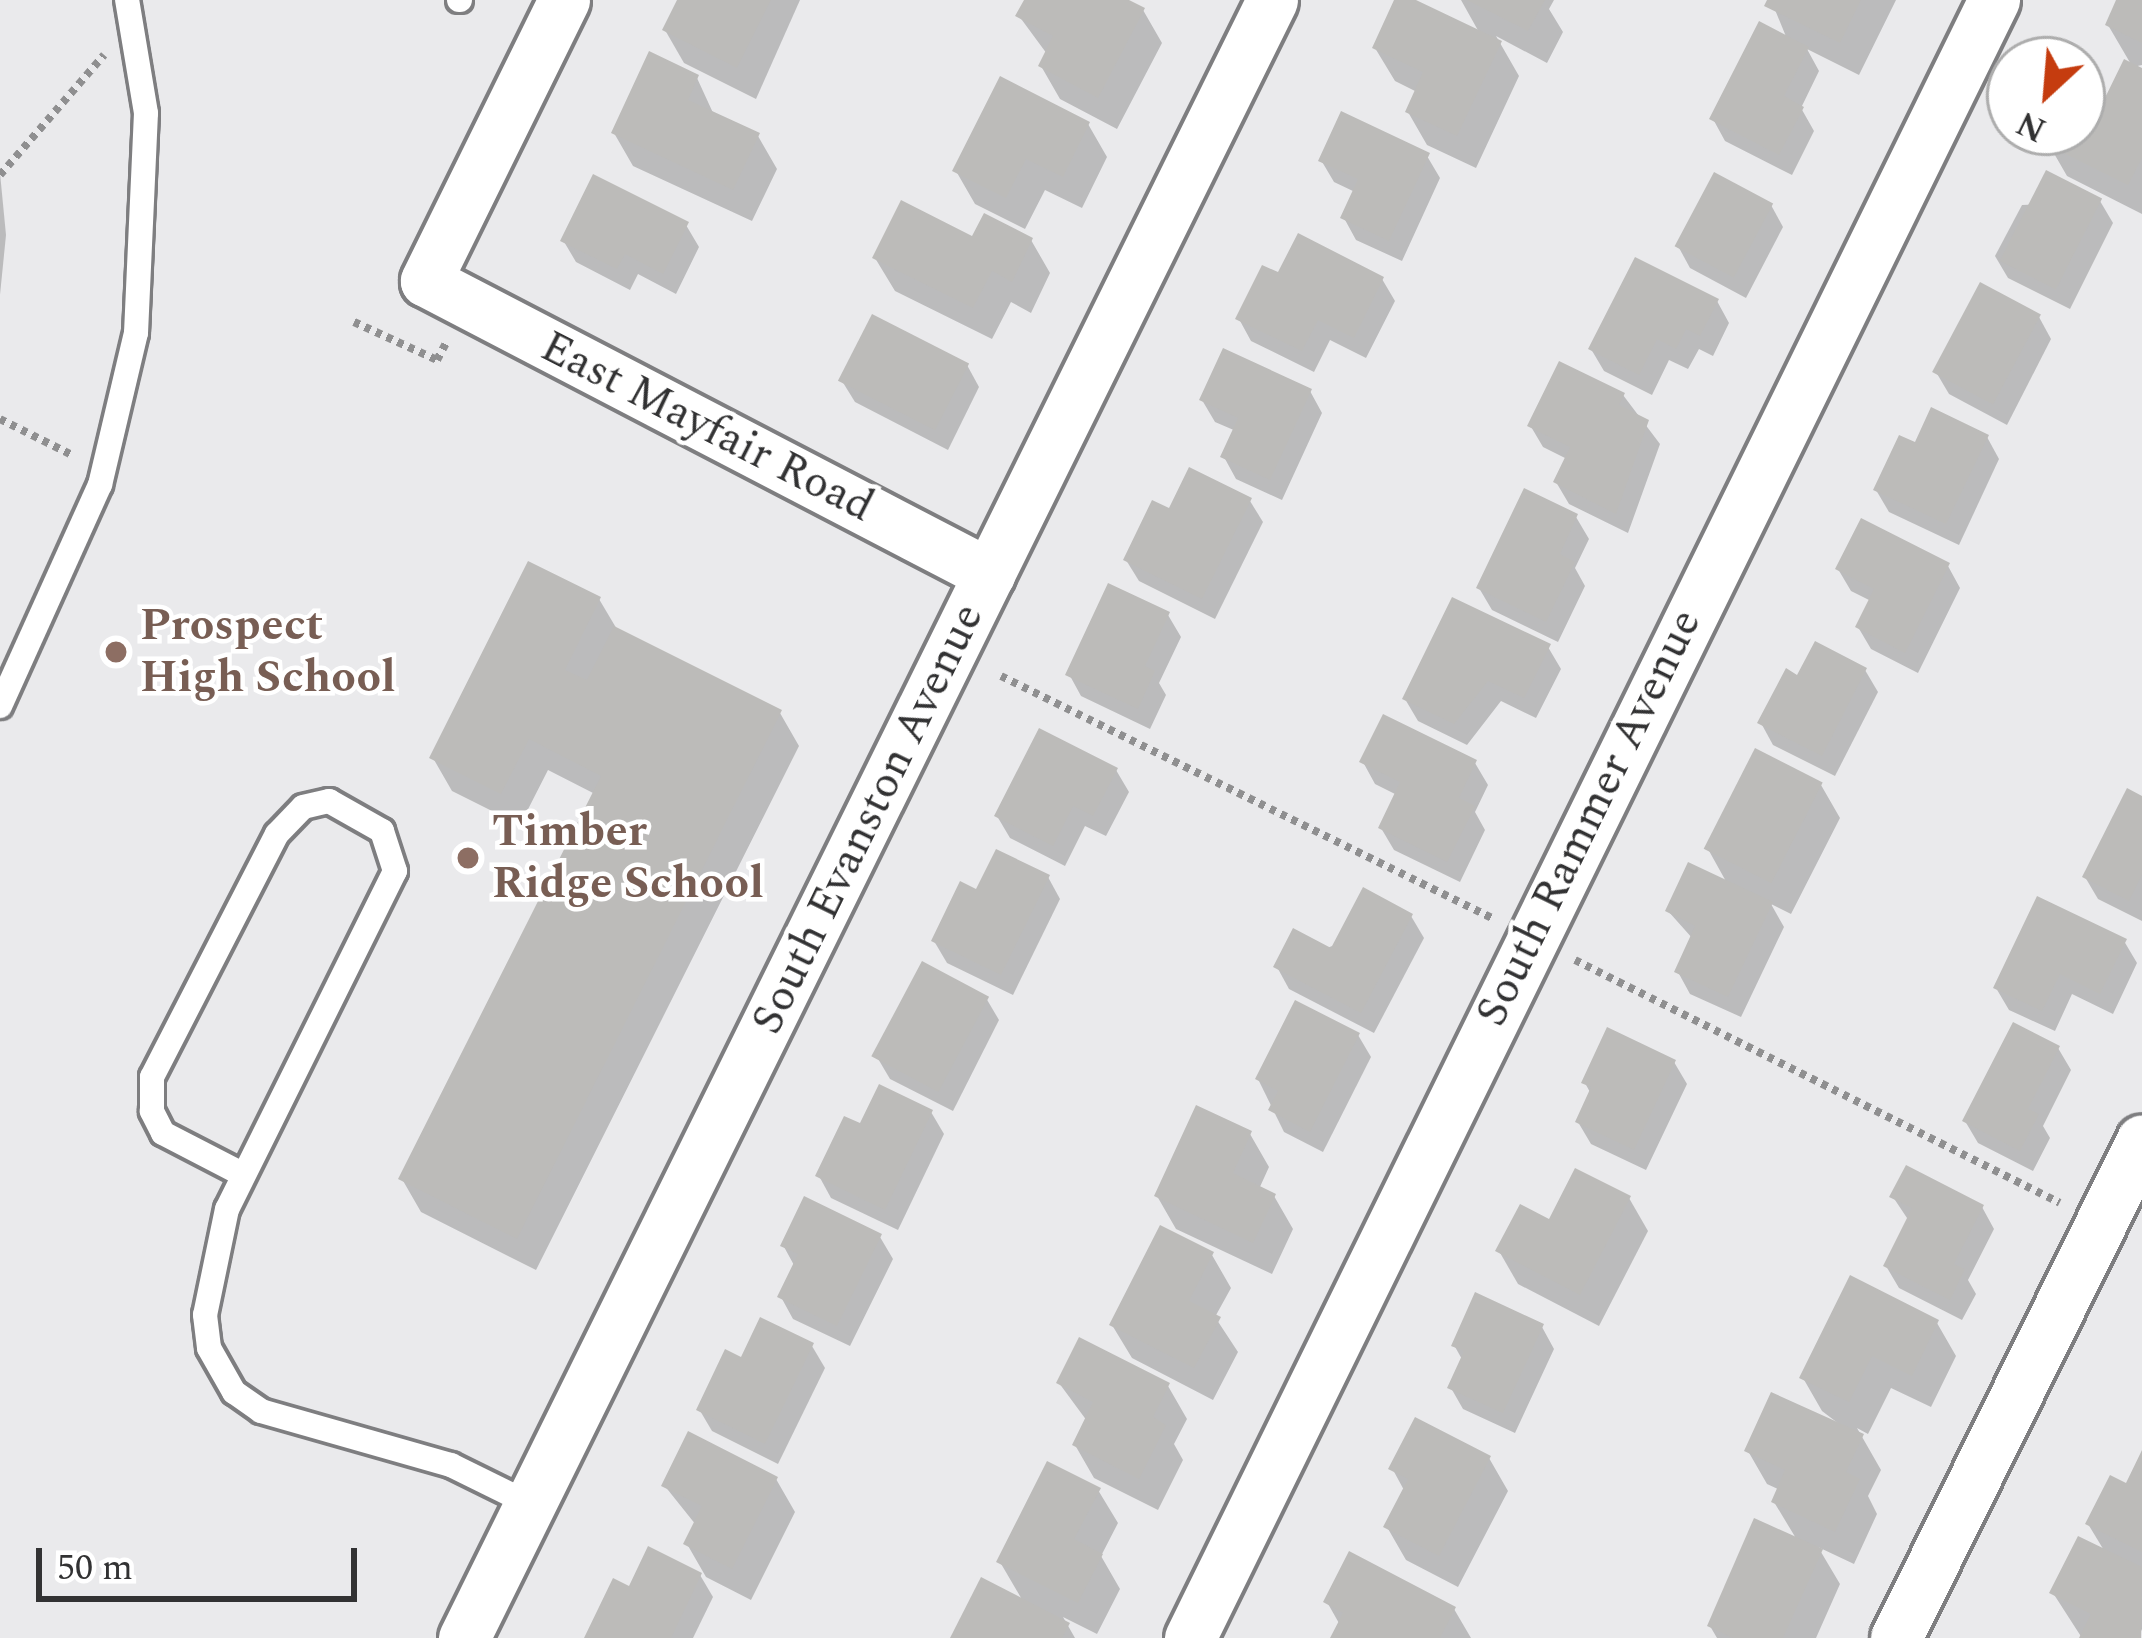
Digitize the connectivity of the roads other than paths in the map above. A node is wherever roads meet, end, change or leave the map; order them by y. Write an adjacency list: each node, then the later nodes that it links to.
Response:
1 (127, 0): 6 (lane)
2 (564, 0): 5 (street, East Mayfair Road)
3 (1272, 0): 5 (street, South Evanston Avenue)
4 (1994, 0): 11 (street, South Rammer Avenue)
5 (989, 574): 9 (street, South Evanston Avenue)
6 (0, 706)
7 (2142, 1140): 12 (street)
8 (242, 1174): 8 (lane); 9 (lane)
9 (530, 1504): 10 (street, South Evanston Avenue)
10 (464, 1638)
11 (1190, 1638)
12 (1896, 1638)

